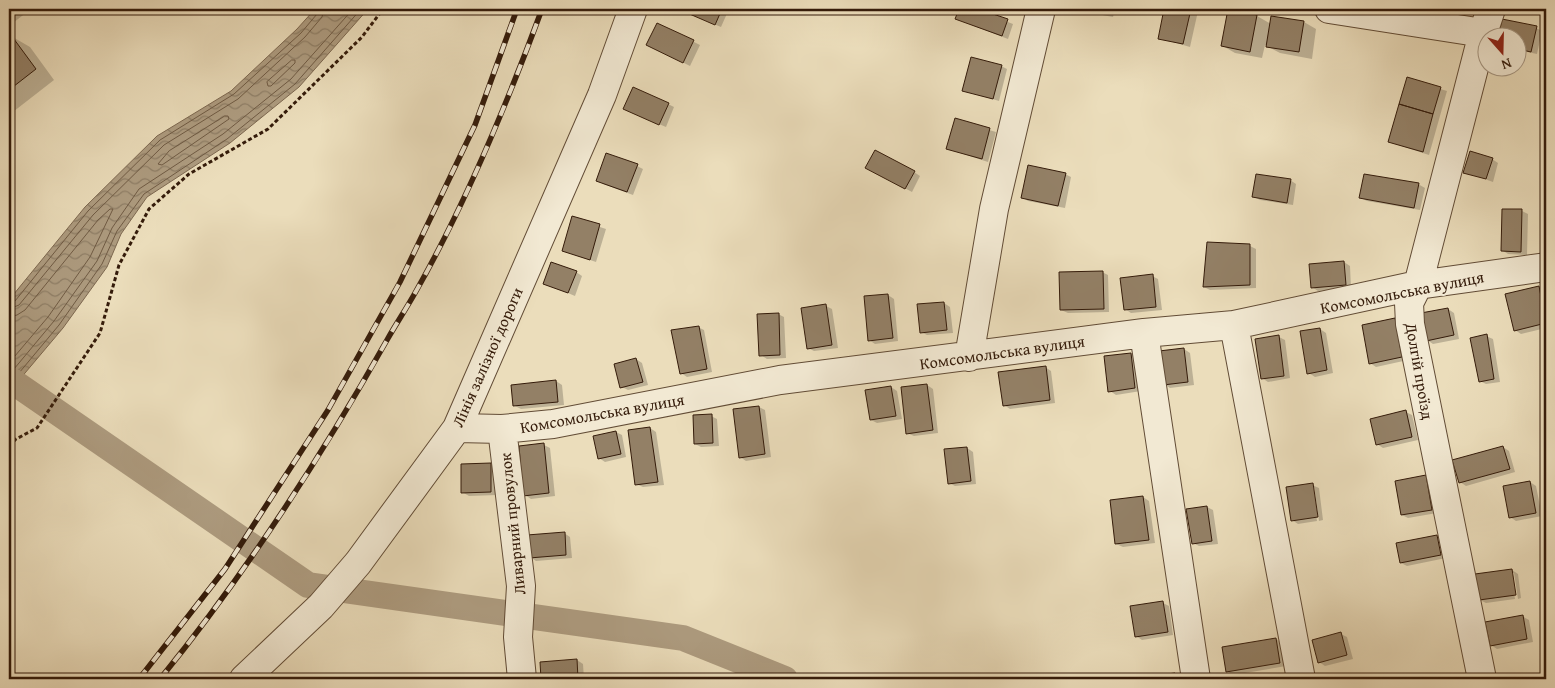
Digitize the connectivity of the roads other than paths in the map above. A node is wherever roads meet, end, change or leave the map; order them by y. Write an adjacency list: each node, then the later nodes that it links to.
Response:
1 (632, 9): 10 (street, Лінія залізної дороги)
2 (1041, 9): 9 (street)
3 (1330, 9): 4 (street)
4 (1487, 21): 6 (street, Долгій проїзд)
5 (1546, 267): 6 (street, Комсомольська вулиця)
6 (1418, 285): 7 (street, Комсомольська вулиця); 16 (street, Долгій проїзд)
7 (1234, 325): 8 (street, Комсомольська вулиця); 15 (street)
8 (1144, 333): 9 (street, Комсомольська вулиця); 14 (street)
9 (969, 357): 11 (street, Комсомольська вулиця)
10 (457, 428): 11 (street, Комсомольська вулиця); 12 (street, Лінія залізної дороги)
11 (502, 429): 13 (street, Ливарний провулок)
12 (244, 679)
13 (522, 679)
14 (1196, 679)
15 (1301, 679)
16 (1482, 679)

